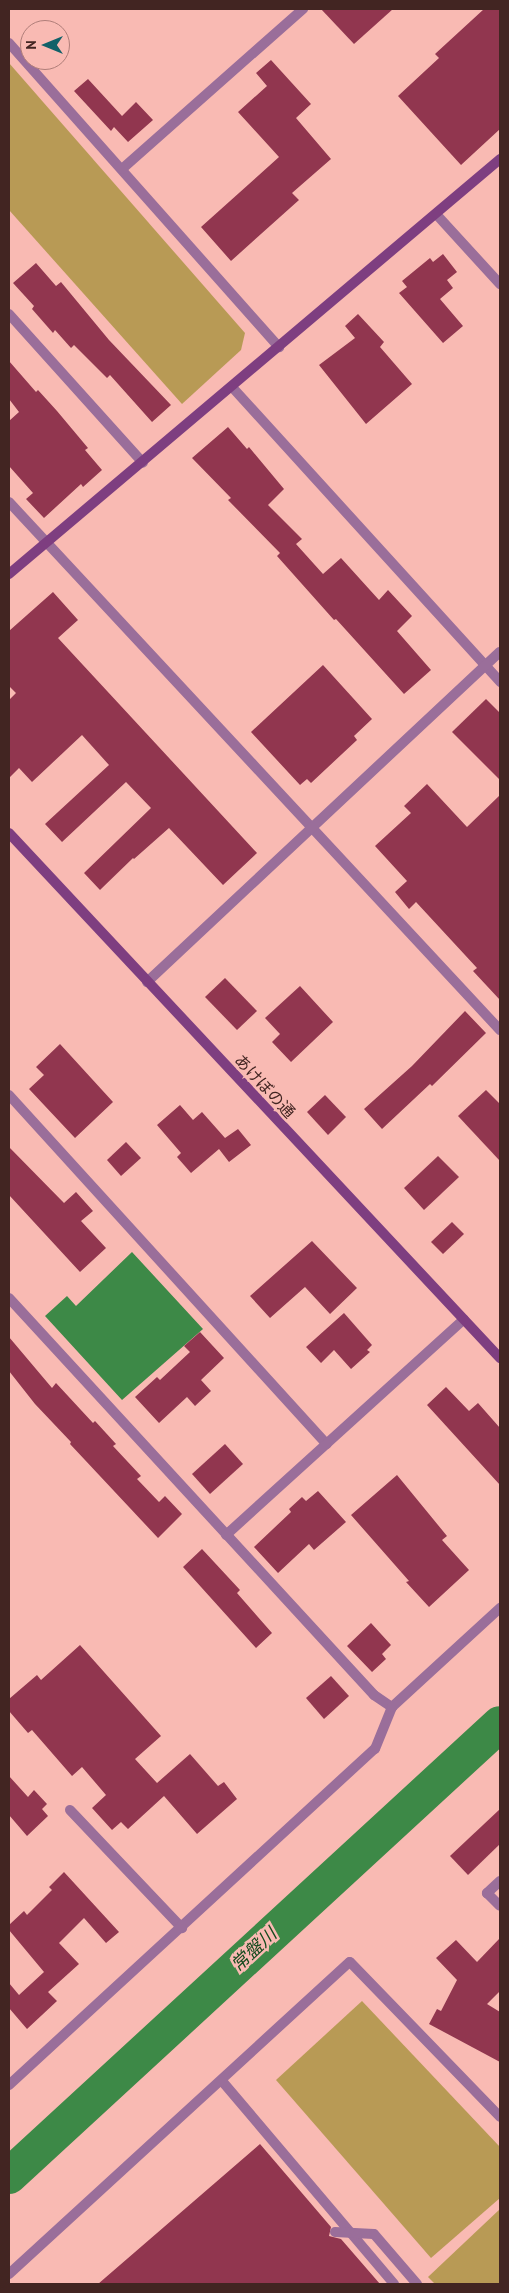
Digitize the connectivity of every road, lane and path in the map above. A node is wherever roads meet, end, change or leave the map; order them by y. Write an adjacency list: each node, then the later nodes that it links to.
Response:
1 (303, 9): 4 (street)
2 (9, 43): 4 (street)
3 (500, 159): 5 (street)
4 (122, 169): 8 (street)
5 (436, 214): 6 (street); 8 (street)
6 (500, 284)
7 (9, 314): 10 (street)
8 (279, 347): 9 (street)
9 (232, 387): 10 (street); 15 (street)
10 (143, 463): 12 (street)
11 (9, 502): 12 (street)
12 (46, 544): 13 (street); 17 (street)
13 (9, 574)
14 (500, 652): 15 (street)
15 (485, 666): 16 (street); 17 (street)
16 (500, 682)
17 (312, 827): 19 (street); 20 (street)
18 (9, 833): 19 (street, あけぼの通)
19 (147, 982): 23 (street, あけぼの通)
20 (500, 1030)
21 (9, 1096): 25 (street)
22 (9, 1298): 26 (street)
23 (464, 1319): 24 (street, あけぼの通); 25 (street)
24 (500, 1358)
25 (327, 1444): 26 (street)
26 (226, 1535): 28 (street)
27 (500, 1608): 28 (street)
28 (392, 1707): 32 (street)
29 (70, 1810): 32 (street)
30 (500, 1881): 31 (street)
31 (500, 1906)
32 (182, 1928): 34 (street)
33 (222, 2081): 35 (street); 37 (street); 38 (street)
34 (9, 2085)
35 (500, 2117)
36 (336, 2232): 39 (street, bridge)
37 (9, 2274)
38 (394, 2284)
39 (417, 2284)

